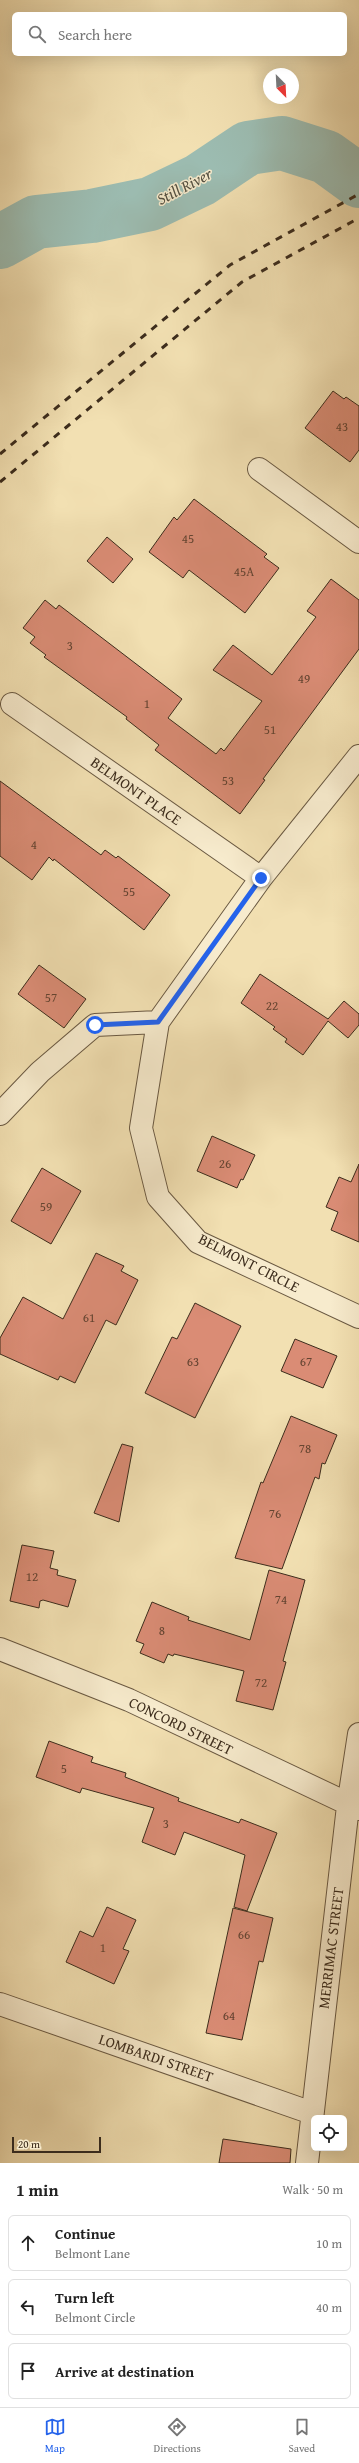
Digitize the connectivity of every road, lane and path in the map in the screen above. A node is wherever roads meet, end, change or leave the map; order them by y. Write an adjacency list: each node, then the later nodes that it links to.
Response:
1 (259, 468): 2 (street)
2 (359, 542)
3 (12, 704): 5 (street, BELMONT PLACE)
4 (359, 756): 5 (street, BELMONT CIRCLE)
5 (261, 878): 6 (street, BELMONT CIRCLE)
6 (158, 1022): 7 (street); 8 (street, BELMONT CIRCLE)
7 (0, 1114)
8 (359, 1317)
9 (0, 1648): 11 (street, CONCORD STREET)
10 (359, 1734): 11 (street, MERRIMAC STREET)
11 (353, 1808): 13 (street, MERRIMAC STREET)
12 (0, 2004): 13 (street, LOMBARDI STREET)
13 (312, 2113): 14 (street, MERRIMAC STREET)
14 (307, 2163)

